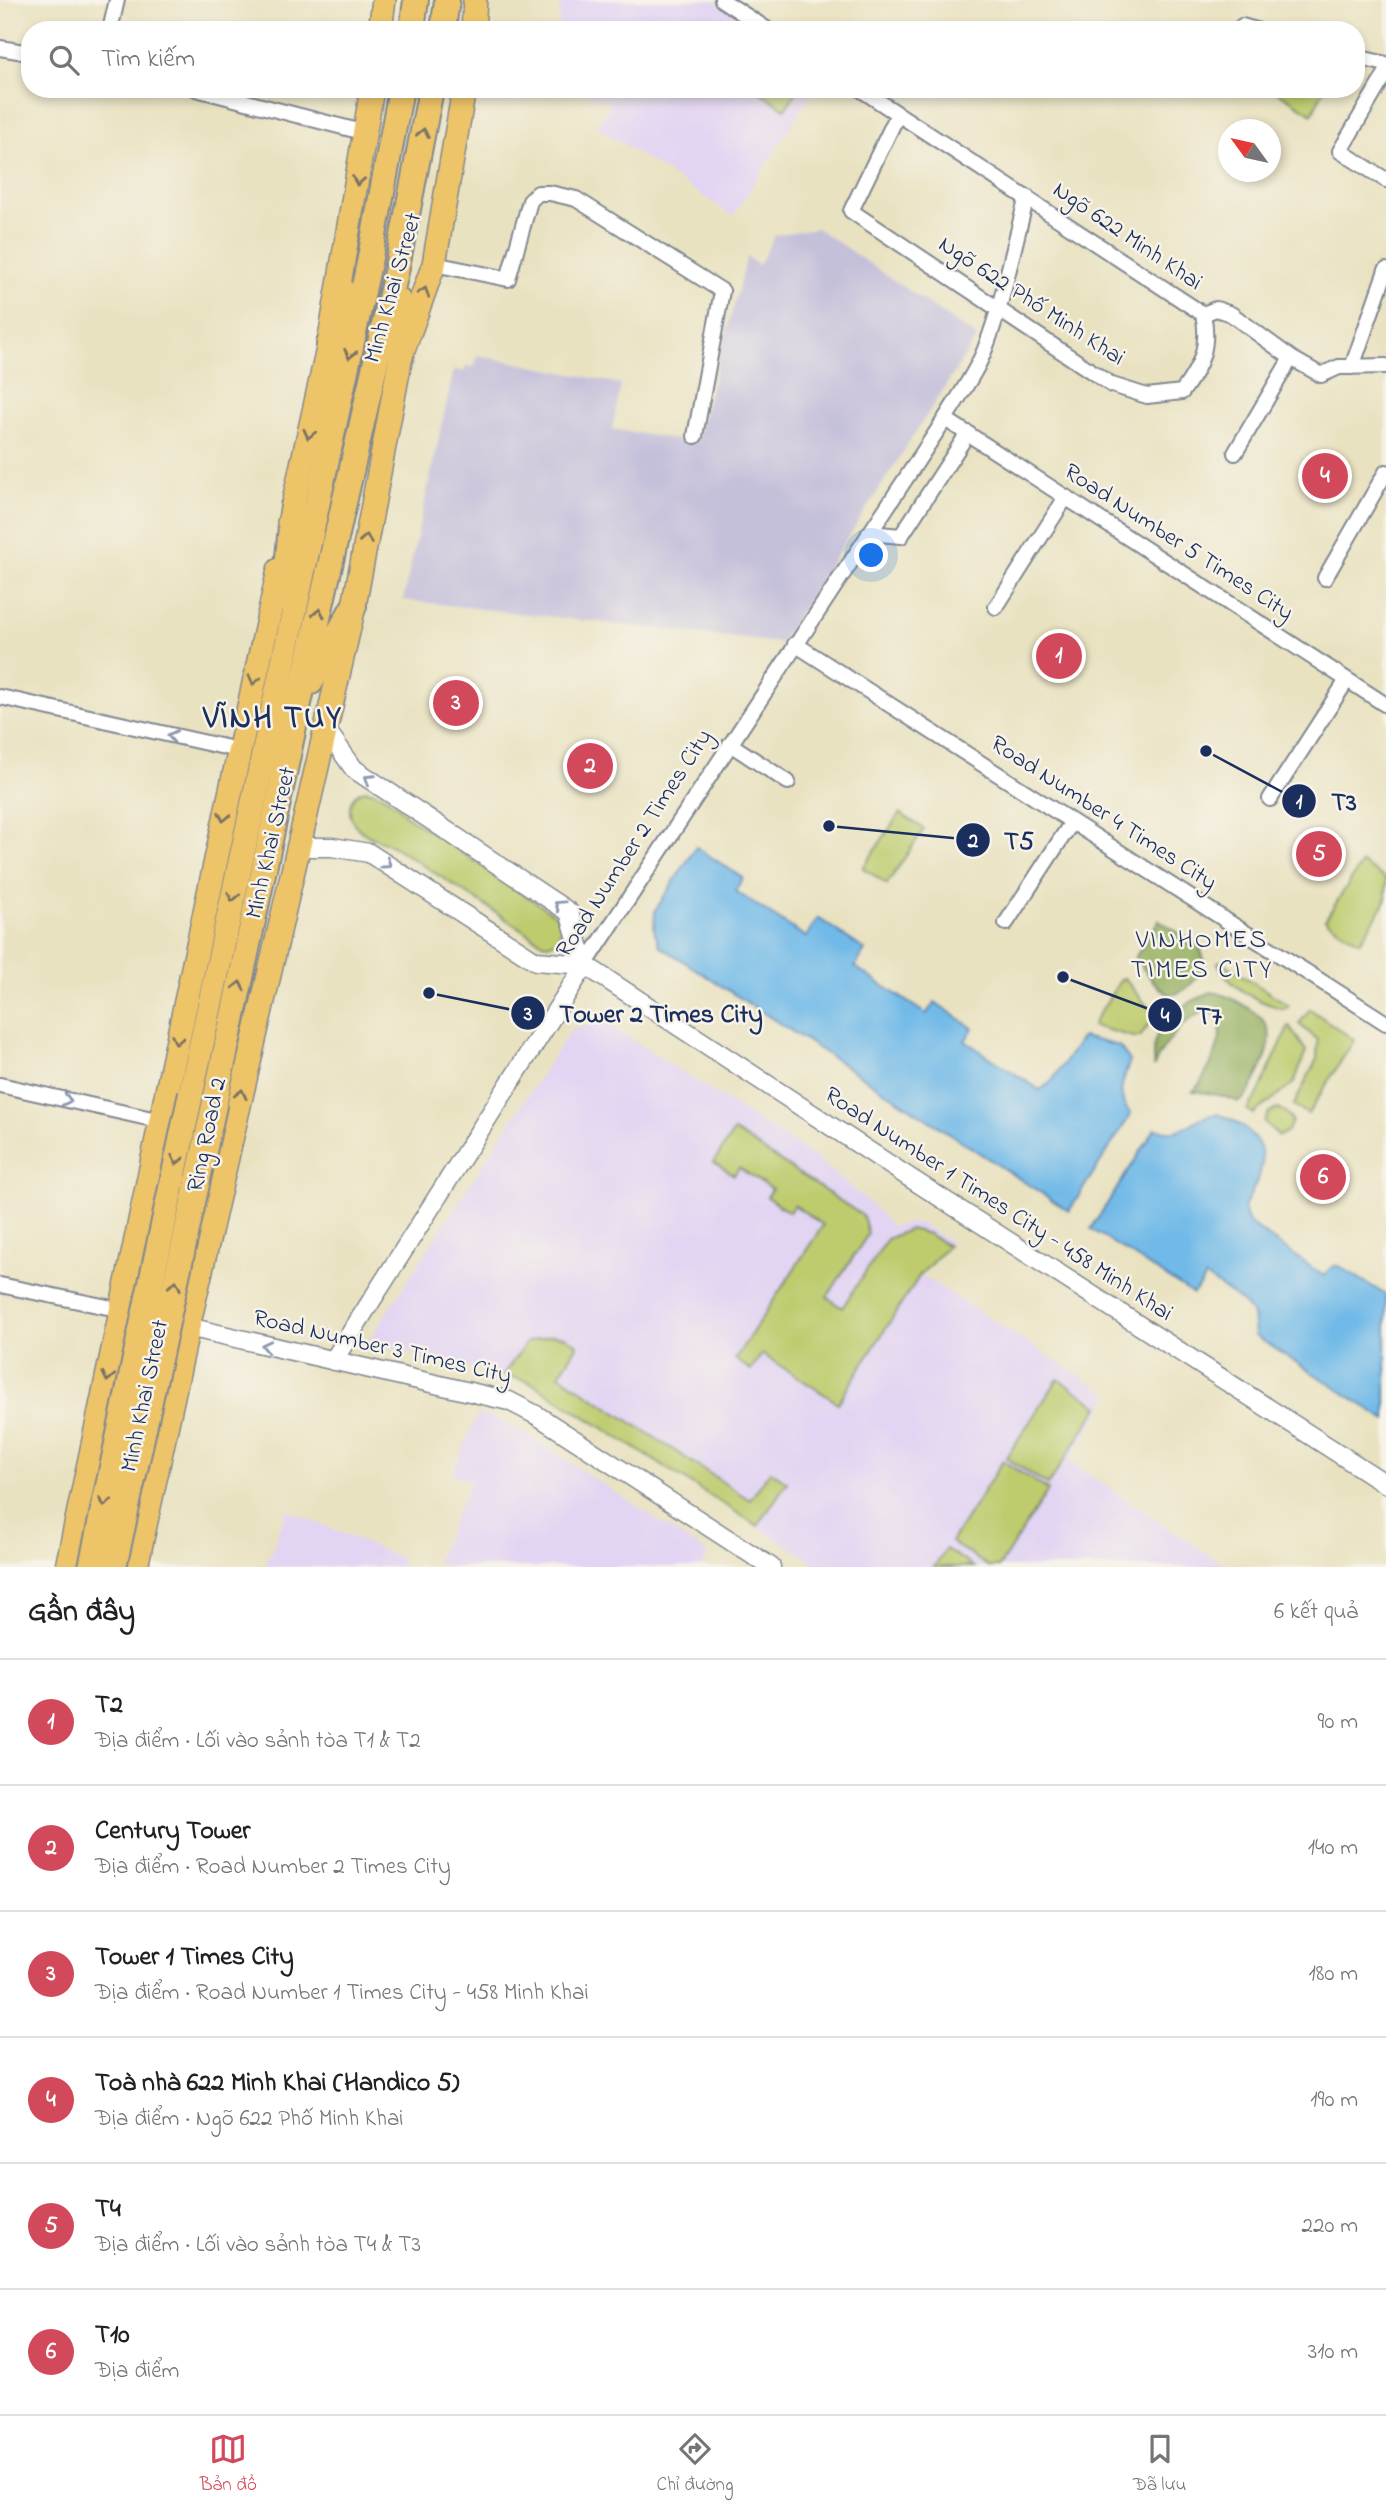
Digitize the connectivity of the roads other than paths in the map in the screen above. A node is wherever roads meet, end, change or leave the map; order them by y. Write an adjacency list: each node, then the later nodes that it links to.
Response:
1 (117, 0): 7 (street)
2 (384, 0): 8 (main road)
3 (416, 0): 9 (highway)
4 (447, 0): 10 (highway)
5 (475, 0): 11 (main road)
6 (722, 0): 12 (street)
7 (112, 21)
8 (381, 21)
9 (413, 21)
10 (444, 21)
11 (474, 21)
12 (754, 21)
13 (0, 48): 14 (street)
14 (21, 52)
15 (1365, 59): 16 (street)
16 (1386, 64)
17 (1386, 73): 26 (street)
18 (231, 98): 25 (street)
19 (371, 98): 25 (main road, Minh Khai Street)
20 (399, 98): 28 (highway)
21 (429, 98): 31 (highway, one-way to 21)
22 (462, 98): 29 (main road, Minh Khai Street)
23 (874, 98): 24 (street)
24 (898, 114): 27 (street); 32 (street, Ngõ 622 Phố Minh Khai)
25 (366, 133): 34 (main road, Minh Khai Street, one-way to 34)
26 (1386, 180)
27 (1027, 197): 32 (street, Road Number 2 Times City); 33 (street, Ngõ 622 Minh Khai)
28 (369, 263): 34 (highway); 55 (highway, one-way to 55)
29 (434, 264): 35 (main road, Minh Khai Street, one-way to 29); 41 (street)
30 (1386, 270): 38 (street)
31 (396, 272): 35 (highway); 53 (highway, Ring Road 2, one-way to 31)
32 (998, 307): 33 (street, Ngõ 622 Phố Minh Khai); 39 (street, Road Number 2 Times City)
33 (1203, 314): 36 (street)
34 (329, 344): 45 (main road, Minh Khai Street, one-way to 45)
35 (401, 356): 48 (main road, Minh Khai Street, one-way to 35)
36 (1291, 358): 38 (street); 42 (street)
37 (1386, 366): 38 (street)
38 (1352, 367)
39 (945, 419): 40 (street, Road Number 5 Times City); 46 (street, Road Number 2 Times City)
40 (968, 433): 44 (street, Road Number 5 Times City); 46 (street)
41 (695, 436)
42 (1235, 453)
43 (1386, 472): 47 (street)
44 (1066, 497): 49 (street); 51 (street, Road Number 5 Times City)
45 (293, 506): 55 (highway); 58 (main road, Minh Khai Street, one-way to 58)
46 (869, 533): 50 (street, Road Number 2 Times City)
47 (1325, 578)
48 (354, 606): 53 (highway); 56 (main road, Minh Khai Street)
49 (996, 607)
50 (795, 645): 57 (street, Road Number 2 Times City); 61 (street, Road Number 4 Times City)
51 (1347, 680): 54 (street, Road Number 5 Times City); 60 (street)
52 (0, 697): 58 (street, one-way to 52)
53 (299, 704): 77 (highway, Ring Road 2, one-way to 53, bridge)
54 (1386, 705)
55 (274, 711): 76 (highway, Ring Road 2, one-way to 76, bridge)
56 (325, 728): 62 (main road, Minh Khai Street); 64 (street, one-way to 56)
57 (730, 744): 59 (street); 64 (street, Road Number 2 Times City)
58 (238, 750): 67 (main road, Minh Khai Street, one-way to 67)
59 (788, 782)
60 (1270, 799)
61 (1072, 822): 63 (street); 65 (street, Road Number 4 Times City)
62 (298, 846): 64 (street, Road Number 1 Times City - 458 Minh Khai, one-way to 64); 69 (main road, Minh Khai Street, one-way to 62)
63 (1006, 923)
64 (586, 965): 73 (street, Road Number 2 Times City); 74 (street, Road Number 1 Times City - 458 Minh Khai)
65 (1386, 1023)
66 (0, 1085): 67 (street, one-way to 67)
67 (161, 1121): 68 (main road, Minh Khai Street)
68 (141, 1219): 69 (main road); 71 (main road, Minh Khai Street)
69 (210, 1232): 72 (main road, Minh Khai Street)
70 (0, 1285): 71 (street)
71 (122, 1310): 72 (main road); 75 (main road, Minh Khai Street, one-way to 75)
72 (188, 1327): 73 (street, Road Number 3 Times City, one-way to 72); 78 (main road, Minh Khai Street)
73 (332, 1361): 79 (street, Road Number 3 Times City)
74 (1386, 1484)
75 (67, 1567)
76 (92, 1567)
77 (114, 1567)
78 (136, 1567)
79 (771, 1567)

